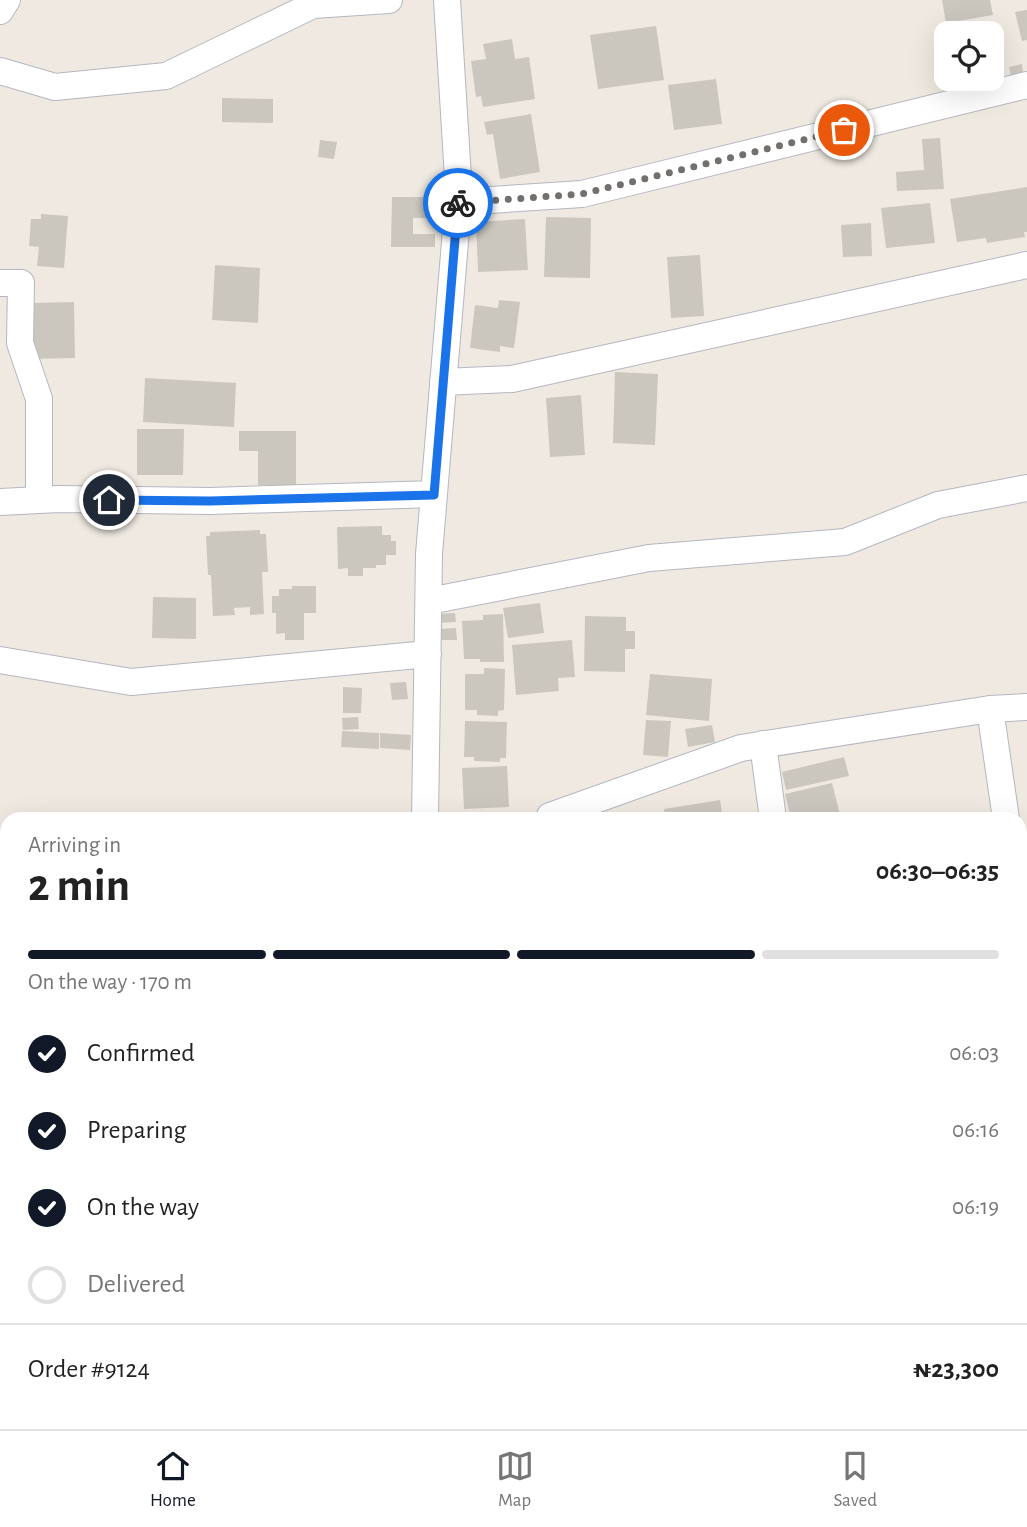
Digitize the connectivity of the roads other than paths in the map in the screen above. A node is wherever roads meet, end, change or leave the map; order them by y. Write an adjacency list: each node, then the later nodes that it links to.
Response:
1 (7, 0): 4 (street)
2 (388, 0): 5 (street)
3 (447, 0): 7 (street)
4 (0, 11)
5 (0, 71)
6 (1027, 85): 7 (street)
7 (458, 202): 10 (street)
8 (1027, 265): 10 (street)
9 (0, 283): 13 (street)
10 (443, 382): 12 (street)
11 (1027, 488): 15 (street)
12 (434, 495): 13 (street); 15 (street)
13 (40, 500): 14 (street)
14 (0, 502)
15 (429, 601): 16 (street)
16 (428, 654): 17 (street); 21 (street)
17 (0, 660)
18 (1027, 707): 19 (street)
19 (990, 709): 20 (street); 24 (street)
20 (763, 744): 22 (street); 23 (street)
21 (425, 812)
22 (564, 812)
23 (773, 812)
24 (1005, 812)

